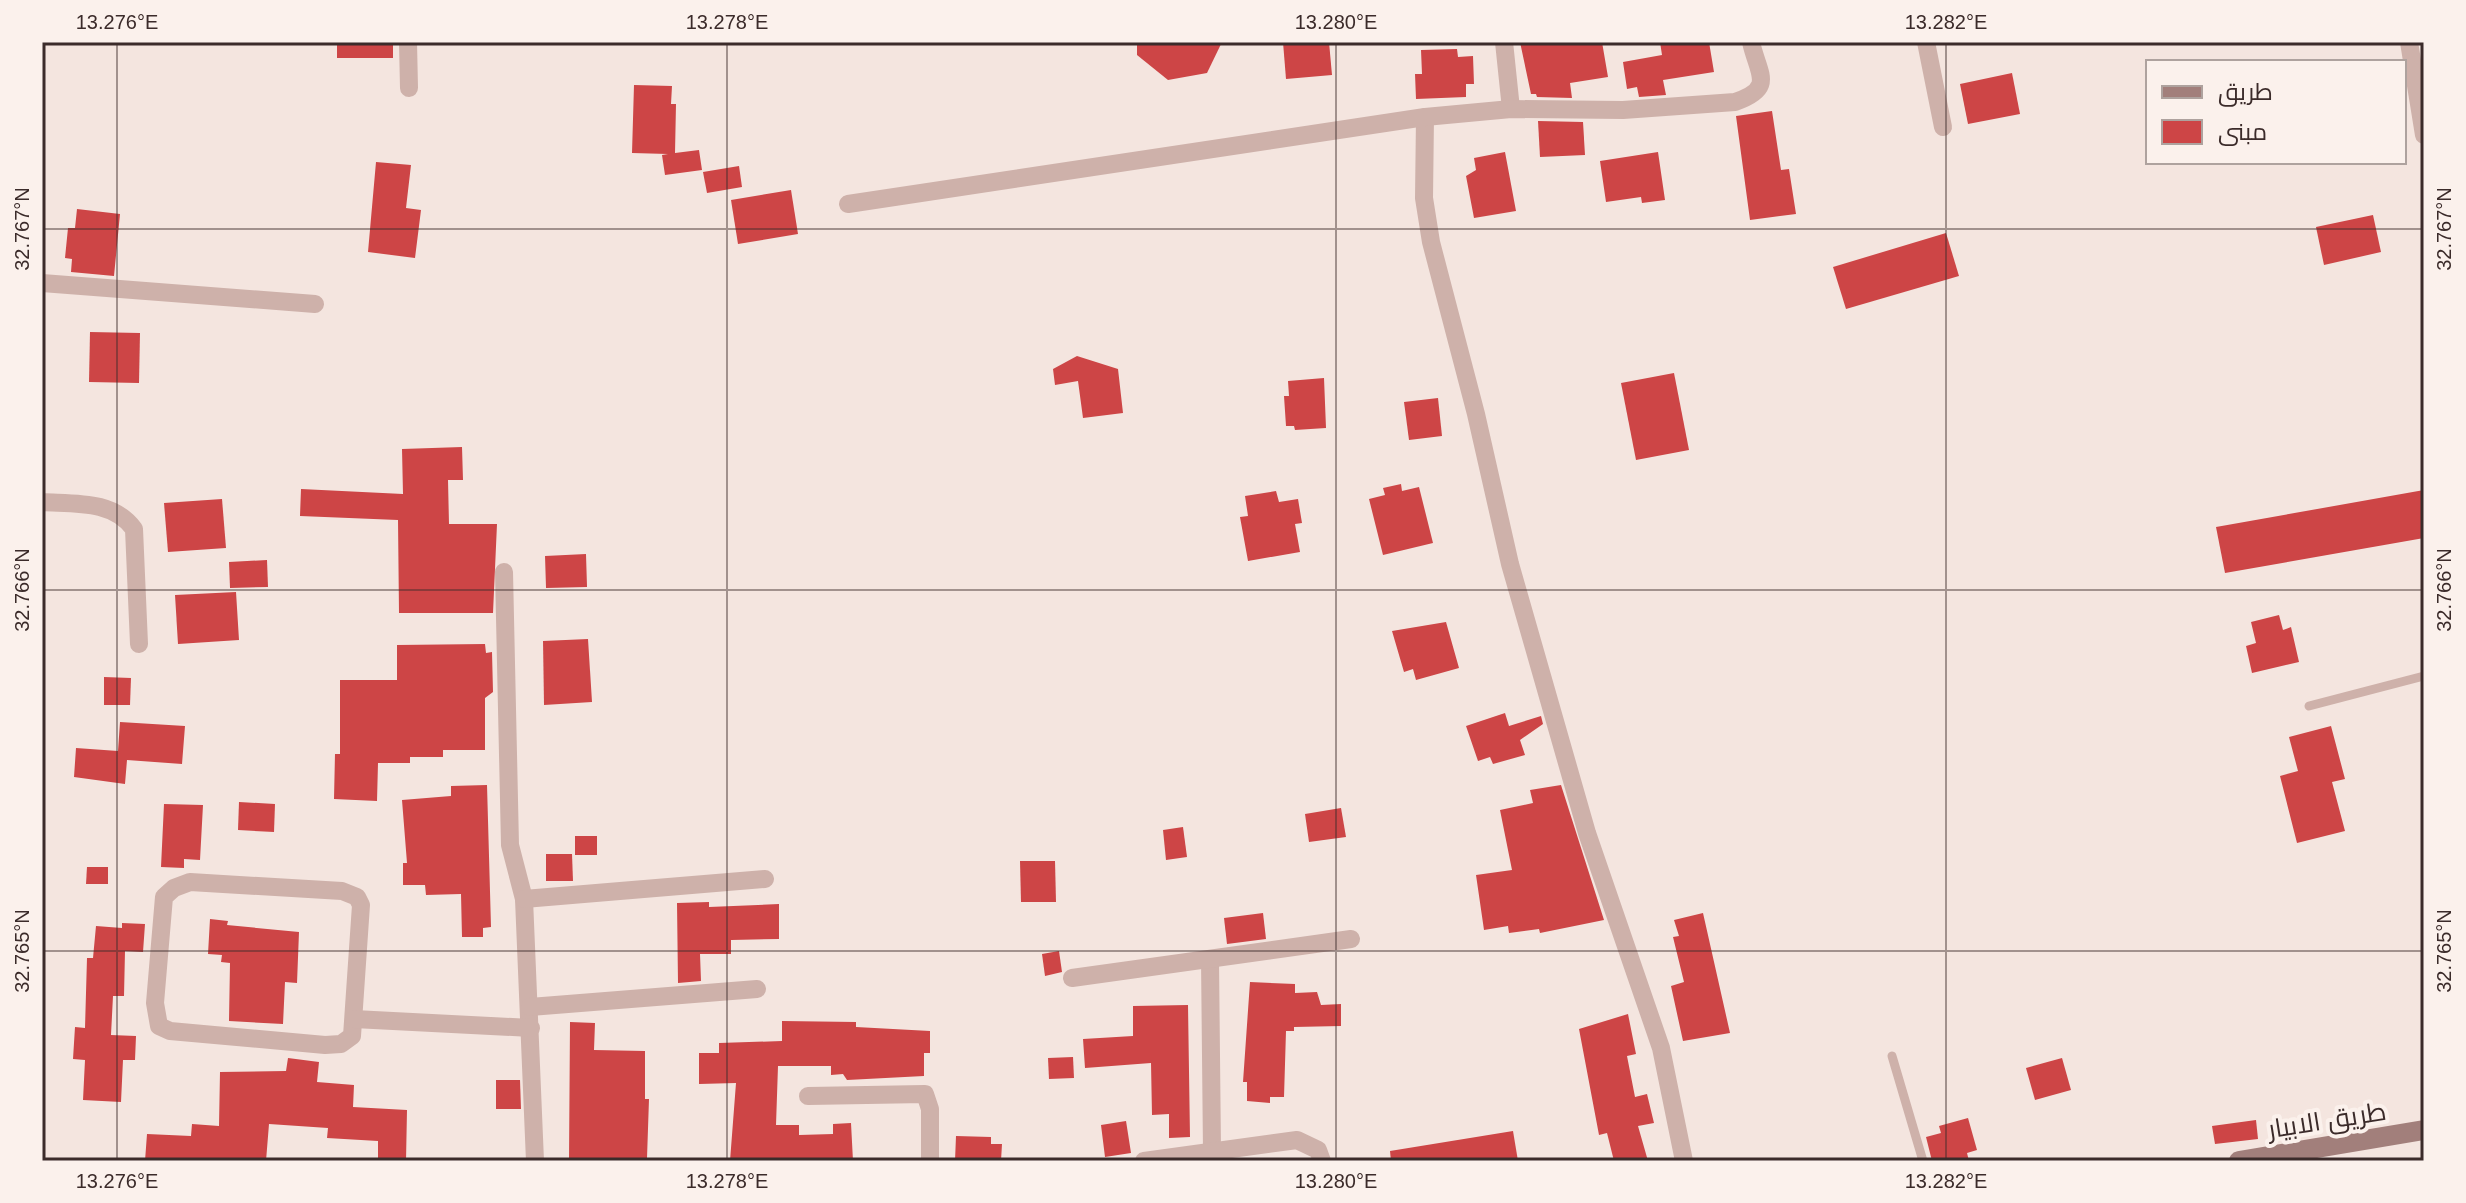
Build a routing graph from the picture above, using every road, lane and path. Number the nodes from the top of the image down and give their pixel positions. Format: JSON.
{"nodes":[{"id":1,"x":408,"y":42,"type":"edge"},
{"id":2,"x":1504,"y":42,"type":"edge"},
{"id":3,"x":1751,"y":42,"type":"edge"},
{"id":4,"x":1926,"y":42,"type":"edge"},
{"id":5,"x":2409,"y":42,"type":"edge"},
{"id":6,"x":409,"y":88,"type":"dead end"},
{"id":7,"x":1511,"y":109,"type":"junction"},
{"id":8,"x":1425,"y":117,"type":"junction"},
{"id":9,"x":1943,"y":127,"type":"dead end"},
{"id":10,"x":2424,"y":135,"type":"edge"},
{"id":11,"x":848,"y":204,"type":"dead end"},
{"id":12,"x":42,"y":283,"type":"edge"},
{"id":13,"x":315,"y":304,"type":"dead end"},
{"id":14,"x":42,"y":502,"type":"edge"},
{"id":15,"x":504,"y":572,"type":"dead end"},
{"id":16,"x":139,"y":644,"type":"dead end"},
{"id":17,"x":2424,"y":676,"type":"edge"},
{"id":18,"x":2309,"y":706,"type":"dead end"},
{"id":19,"x":765,"y":879,"type":"dead end"},
{"id":20,"x":524,"y":899,"type":"junction"},
{"id":21,"x":1351,"y":939,"type":"dead end"},
{"id":22,"x":1210,"y":959,"type":"junction"},
{"id":23,"x":1072,"y":978,"type":"dead end"},
{"id":24,"x":757,"y":989,"type":"dead end"},
{"id":25,"x":530,"y":1007,"type":"junction"},
{"id":26,"x":354,"y":1019,"type":"junction"},
{"id":27,"x":531,"y":1028,"type":"junction"},
{"id":28,"x":1892,"y":1056,"type":"dead end"},
{"id":29,"x":808,"y":1096,"type":"dead end"},
{"id":30,"x":2424,"y":1130,"type":"edge"},
{"id":31,"x":1212,"y":1152,"type":"junction"},
{"id":32,"x":2251,"y":1160,"type":"edge"},
{"id":33,"x":535,"y":1161,"type":"edge"},
{"id":34,"x":930,"y":1161,"type":"edge"},
{"id":35,"x":1144,"y":1161,"type":"edge"},
{"id":36,"x":1322,"y":1161,"type":"edge"},
{"id":37,"x":1684,"y":1161,"type":"edge"},
{"id":38,"x":1923,"y":1161,"type":"edge"}],
"edges":[{"from":1,"to":6,"type":"street"},
{"from":2,"to":7,"type":"street"},
{"from":3,"to":7,"type":"street"},
{"from":4,"to":9,"type":"street"},
{"from":5,"to":10,"type":"street"},
{"from":7,"to":8,"type":"street"},
{"from":8,"to":11,"type":"street"},
{"from":8,"to":37,"type":"street"},
{"from":12,"to":13,"type":"street"},
{"from":14,"to":16,"type":"street"},
{"from":15,"to":20,"type":"street"},
{"from":17,"to":18,"type":"lane"},
{"from":19,"to":20,"type":"street"},
{"from":20,"to":25,"type":"street"},
{"from":21,"to":22,"type":"street"},
{"from":22,"to":23,"type":"street"},
{"from":22,"to":31,"type":"street"},
{"from":24,"to":25,"type":"street"},
{"from":25,"to":27,"type":"street"},
{"from":26,"to":26,"type":"street"},
{"from":26,"to":27,"type":"street"},
{"from":27,"to":33,"type":"street"},
{"from":28,"to":38,"type":"lane"},
{"from":29,"to":34,"type":"street"},
{"from":30,"to":32,"type":"main road","name":"طريق الابيار"},
{"from":31,"to":35,"type":"street"},
{"from":31,"to":36,"type":"street"}]}
